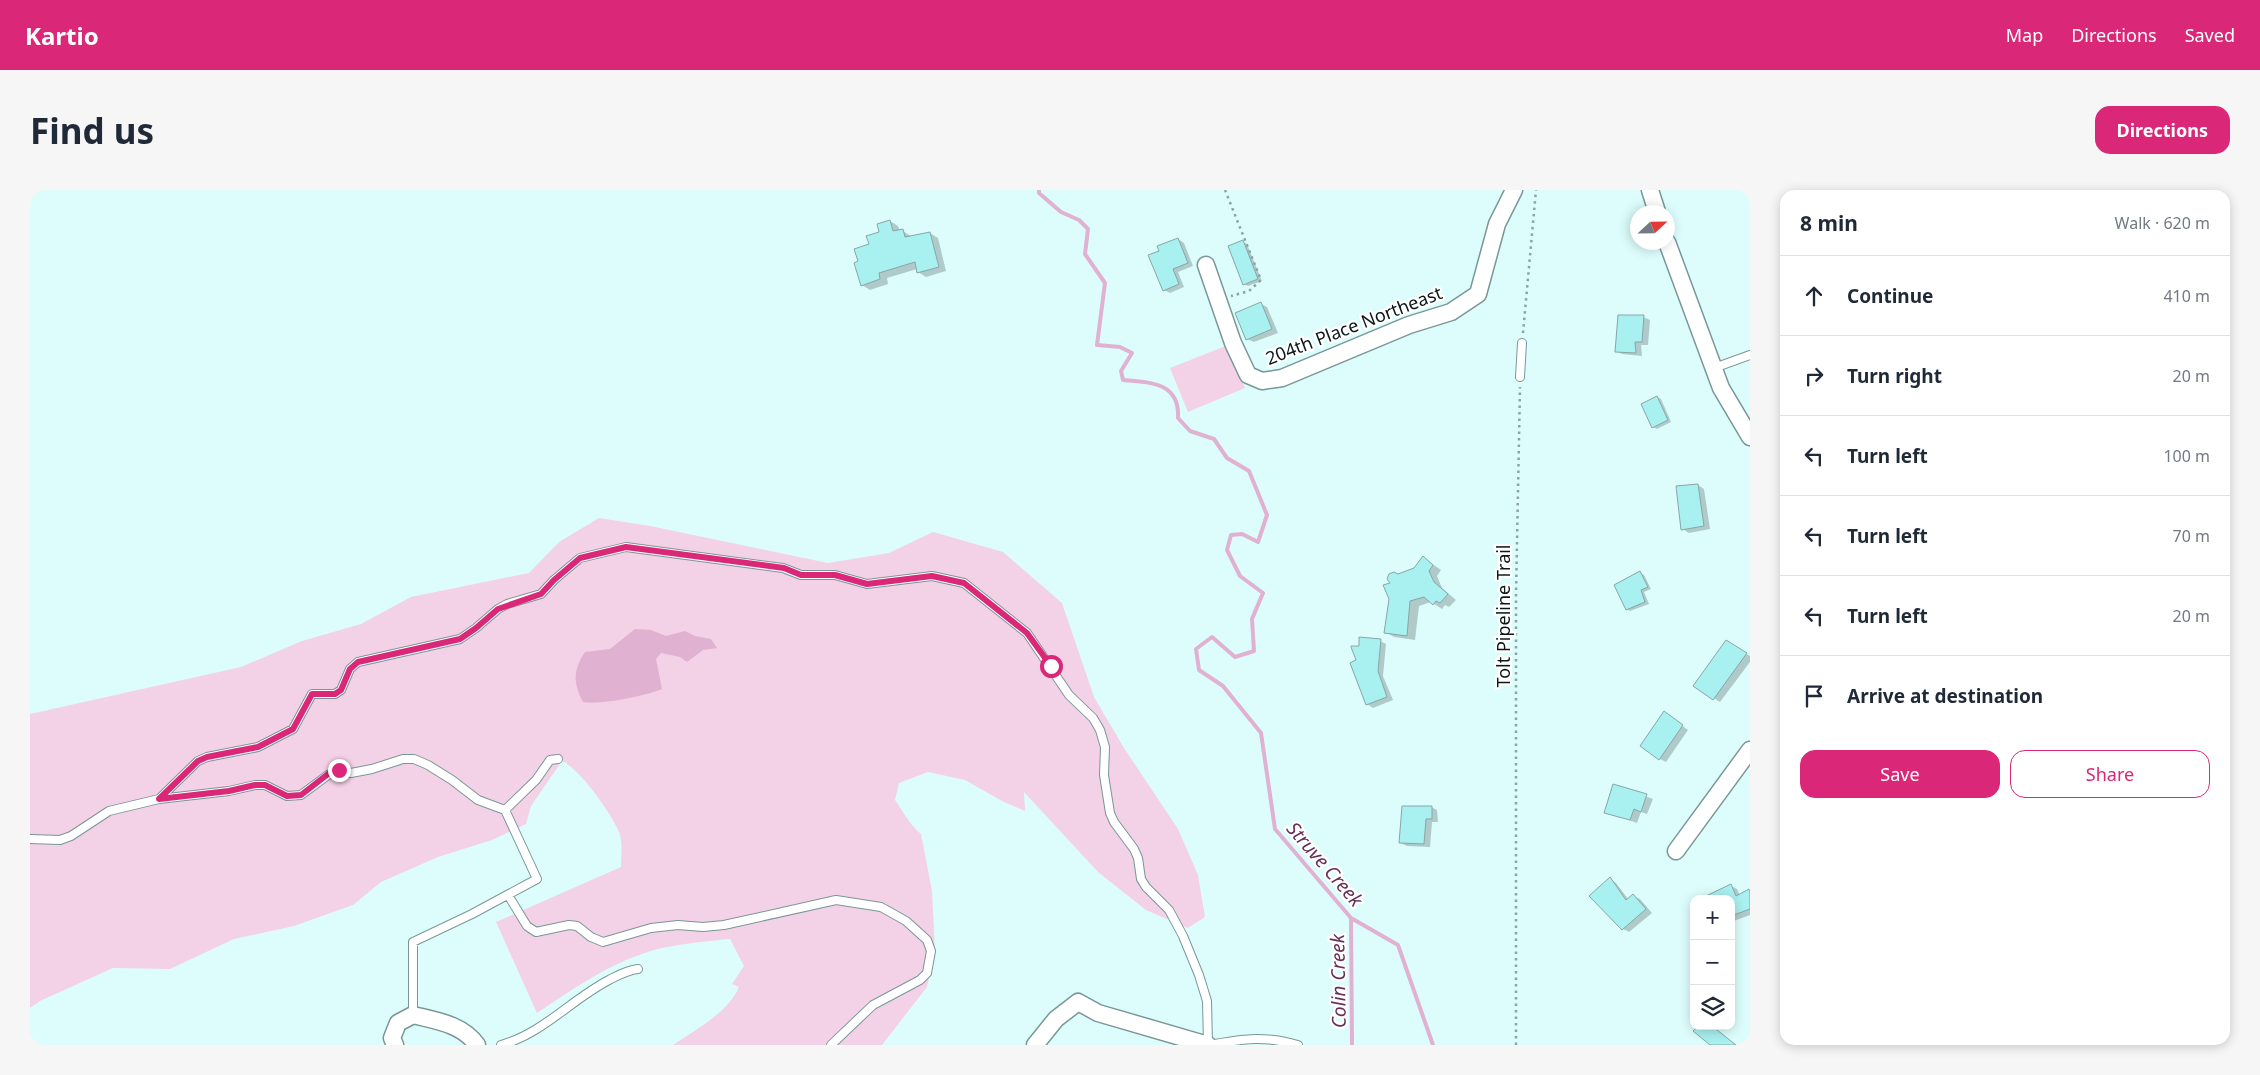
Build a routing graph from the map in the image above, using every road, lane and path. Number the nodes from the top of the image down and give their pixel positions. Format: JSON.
{"nodes":[{"id":1,"x":1225,"y":190,"type":"edge"},
{"id":2,"x":1514,"y":190,"type":"edge"},
{"id":3,"x":1536,"y":190,"type":"edge"},
{"id":4,"x":1650,"y":190,"type":"edge"},
{"id":5,"x":1655,"y":205,"type":"edge"},
{"id":6,"x":1669,"y":250,"type":"edge"},
{"id":7,"x":1206,"y":266,"type":"dead end"},
{"id":8,"x":1218,"y":300,"type":"junction"},
{"id":9,"x":1522,"y":343,"type":"joint"},
{"id":10,"x":1750,"y":355,"type":"edge"},
{"id":11,"x":1714,"y":368,"type":"junction"},
{"id":12,"x":1520,"y":377,"type":"joint"},
{"id":13,"x":1750,"y":437,"type":"edge"},
{"id":14,"x":1750,"y":750,"type":"edge"},
{"id":15,"x":558,"y":759,"type":"dead end"},
{"id":16,"x":159,"y":799,"type":"junction"},
{"id":17,"x":505,"y":810,"type":"junction"},
{"id":18,"x":30,"y":839,"type":"edge"},
{"id":19,"x":1676,"y":850,"type":"dead end"},
{"id":20,"x":508,"y":895,"type":"junction"},
{"id":21,"x":638,"y":969,"type":"dead end"},
{"id":22,"x":413,"y":1015,"type":"junction"},
{"id":23,"x":395,"y":1045,"type":"edge"},
{"id":24,"x":477,"y":1045,"type":"edge"},
{"id":25,"x":501,"y":1045,"type":"edge"},
{"id":26,"x":831,"y":1045,"type":"edge"},
{"id":27,"x":1035,"y":1045,"type":"edge"},
{"id":28,"x":1208,"y":1045,"type":"edge"},
{"id":29,"x":1298,"y":1045,"type":"edge"},
{"id":30,"x":1516,"y":1045,"type":"edge"}],
"edges":[{"from":1,"to":8,"type":"path"},
{"from":2,"to":8,"type":"street","name":"204th Place Northeast"},
{"from":3,"to":9,"type":"path"},
{"from":4,"to":5,"type":"street"},
{"from":6,"to":11,"type":"street"},
{"from":7,"to":8,"type":"street","name":"204th Place Northeast"},
{"from":9,"to":12,"type":"lane"},
{"from":10,"to":11,"type":"lane"},
{"from":11,"to":13,"type":"street"},
{"from":12,"to":30,"type":"path","name":"Tolt Pipeline Trail"},
{"from":14,"to":19,"type":"street"},
{"from":15,"to":17,"type":"lane"},
{"from":16,"to":17,"type":"lane"},
{"from":16,"to":18,"type":"lane"},
{"from":16,"to":28,"type":"lane"},
{"from":17,"to":20,"type":"lane"},
{"from":20,"to":22,"type":"lane"},
{"from":20,"to":26,"type":"lane"},
{"from":21,"to":25,"type":"lane"},
{"from":22,"to":23,"type":"street"},
{"from":22,"to":24,"type":"street"},
{"from":27,"to":28,"type":"street"},
{"from":28,"to":29,"type":"lane"}]}
